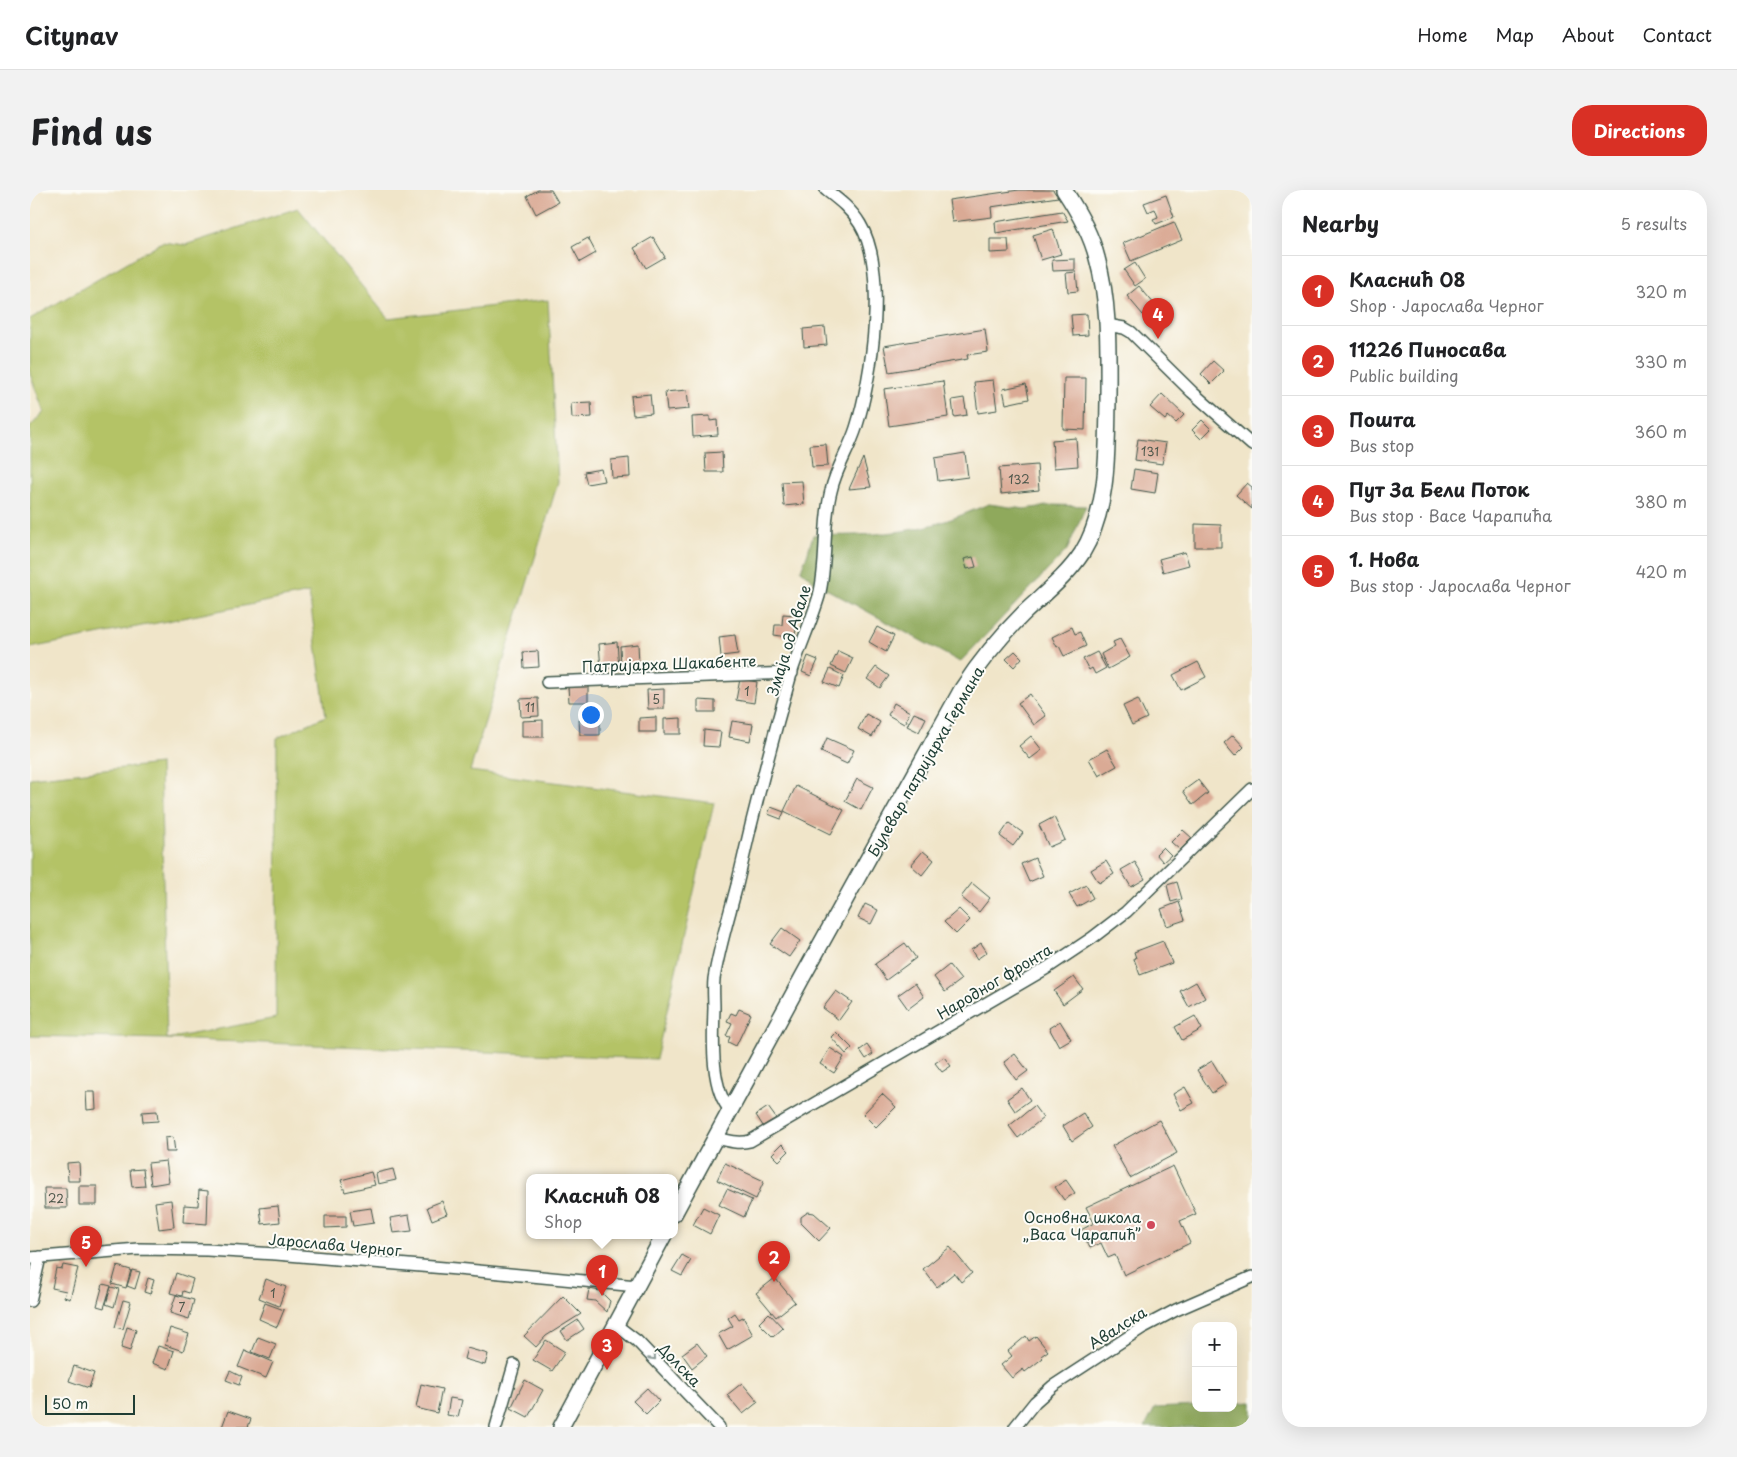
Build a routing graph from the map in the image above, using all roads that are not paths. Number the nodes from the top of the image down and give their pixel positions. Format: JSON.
{"nodes":[{"id":1,"x":826,"y":190,"type":"edge"},
{"id":2,"x":1064,"y":190,"type":"edge"},
{"id":3,"x":1107,"y":325,"type":"junction"},
{"id":4,"x":1252,"y":445,"type":"edge"},
{"id":5,"x":792,"y":673,"type":"junction"},
{"id":6,"x":547,"y":682,"type":"dead end"},
{"id":7,"x":1252,"y":789,"type":"edge"},
{"id":8,"x":731,"y":1111,"type":"junction"},
{"id":9,"x":717,"y":1138,"type":"junction"},
{"id":10,"x":678,"y":1207,"type":"edge"},
{"id":11,"x":662,"y":1239,"type":"edge"},
{"id":12,"x":35,"y":1258,"type":"edge"},
{"id":13,"x":1252,"y":1277,"type":"edge"},
{"id":14,"x":638,"y":1286,"type":"junction"},
{"id":15,"x":30,"y":1301,"type":"edge"},
{"id":16,"x":616,"y":1325,"type":"junction"},
{"id":17,"x":514,"y":1365,"type":"dead end"},
{"id":18,"x":496,"y":1427,"type":"edge"},
{"id":19,"x":561,"y":1427,"type":"edge"},
{"id":20,"x":719,"y":1427,"type":"edge"},
{"id":21,"x":1015,"y":1427,"type":"edge"}],
"edges":[{"from":1,"to":5,"type":"street","name":"Змаја од Авале"},
{"from":2,"to":3,"type":"main road","name":"Булевар патријарха Германа"},
{"from":3,"to":4,"type":"street"},
{"from":3,"to":8,"type":"main road","name":"Булевар патријарха Германа"},
{"from":5,"to":6,"type":"street","name":"Патријарха Шакабенте"},
{"from":5,"to":8,"type":"street","name":"Змаја од Авале"},
{"from":7,"to":9,"type":"street","name":"Народног фронта"},
{"from":8,"to":9,"type":"main road","name":"Булевар патријарха Германа"},
{"from":9,"to":10,"type":"main road","name":"Булевар патријарха Германа"},
{"from":11,"to":14,"type":"main road"},
{"from":12,"to":14,"type":"street","name":"Јарослава Черног"},
{"from":12,"to":15,"type":"street"},
{"from":13,"to":21,"type":"street","name":"Авалска"},
{"from":14,"to":16,"type":"main road"},
{"from":16,"to":19,"type":"main road"},
{"from":16,"to":20,"type":"street","name":"Долска","one_way":true},
{"from":17,"to":18,"type":"street"}]}
